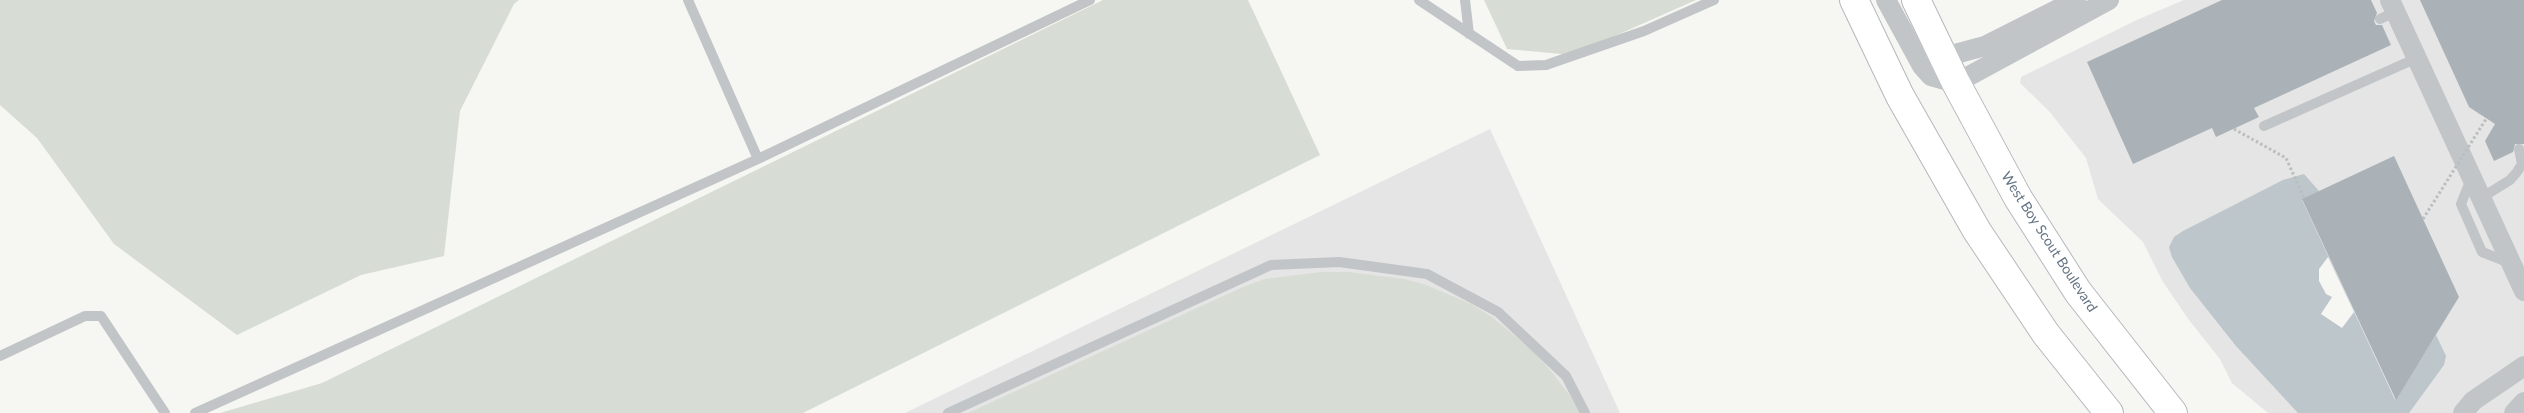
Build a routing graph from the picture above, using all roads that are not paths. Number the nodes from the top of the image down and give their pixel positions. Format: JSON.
{"nodes":[{"id":1,"x":688,"y":0,"type":"edge"},
{"id":2,"x":1090,"y":0,"type":"edge"},
{"id":3,"x":1419,"y":0,"type":"edge"},
{"id":4,"x":1464,"y":0,"type":"edge"},
{"id":5,"x":1714,"y":0,"type":"edge"},
{"id":6,"x":1854,"y":0,"type":"edge"},
{"id":7,"x":1886,"y":0,"type":"edge"},
{"id":8,"x":1916,"y":0,"type":"edge"},
{"id":9,"x":2076,"y":0,"type":"edge"},
{"id":10,"x":2109,"y":0,"type":"edge"},
{"id":11,"x":2388,"y":10,"type":"edge"},
{"id":12,"x":1469,"y":34,"type":"junction"},
{"id":13,"x":1944,"y":57,"type":"junction"},
{"id":14,"x":2417,"y":58,"type":"junction"},
{"id":15,"x":1956,"y":83,"type":"junction"},
{"id":16,"x":2264,"y":126,"type":"dead end"},
{"id":17,"x":2519,"y":149,"type":"dead end"},
{"id":18,"x":758,"y":158,"type":"junction"},
{"id":19,"x":2472,"y":178,"type":"junction"},
{"id":20,"x":2481,"y":198,"type":"junction"},
{"id":21,"x":2511,"y":263,"type":"junction"},
{"id":22,"x":2524,"y":291,"type":"edge"},
{"id":23,"x":0,"y":356,"type":"edge"},
{"id":24,"x":2524,"y":366,"type":"edge"},
{"id":25,"x":2524,"y":402,"type":"edge"},
{"id":26,"x":165,"y":413,"type":"edge"},
{"id":27,"x":195,"y":413,"type":"edge"},
{"id":28,"x":948,"y":413,"type":"edge"},
{"id":29,"x":1586,"y":413,"type":"edge"},
{"id":30,"x":2109,"y":413,"type":"edge"},
{"id":31,"x":2173,"y":413,"type":"edge"},
{"id":32,"x":2463,"y":413,"type":"edge"},
{"id":33,"x":2514,"y":413,"type":"edge"}],
"edges":[{"from":1,"to":18,"type":"lane"},
{"from":2,"to":18,"type":"lane"},
{"from":3,"to":12,"type":"lane"},
{"from":4,"to":12,"type":"lane"},
{"from":5,"to":12,"type":"lane"},
{"from":6,"to":30,"type":"main road"},
{"from":7,"to":15,"type":"street"},
{"from":8,"to":13,"type":"main road","name":"West Boy Scout Boulevard"},
{"from":9,"to":13,"type":"street"},
{"from":10,"to":15,"type":"street"},
{"from":11,"to":14,"type":"street"},
{"from":13,"to":15,"type":"main road","name":"West Boy Scout Boulevard"},
{"from":14,"to":16,"type":"lane"},
{"from":14,"to":19,"type":"street"},
{"from":15,"to":31,"type":"main road","name":"West Boy Scout Boulevard"},
{"from":17,"to":20,"type":"lane"},
{"from":18,"to":27,"type":"lane"},
{"from":19,"to":20,"type":"street"},
{"from":19,"to":21,"type":"lane"},
{"from":20,"to":21,"type":"street"},
{"from":21,"to":22,"type":"street"},
{"from":23,"to":26,"type":"lane"},
{"from":24,"to":32,"type":"street"},
{"from":25,"to":33,"type":"street"},
{"from":28,"to":29,"type":"lane"}]}
